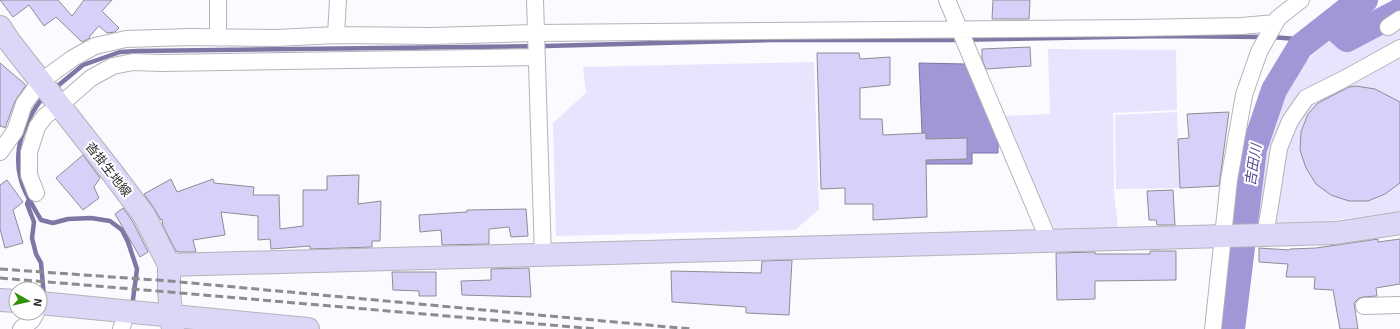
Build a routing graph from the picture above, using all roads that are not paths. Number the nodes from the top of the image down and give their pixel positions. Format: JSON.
{"nodes":[{"id":1,"x":218,"y":0,"type":"edge"},
{"id":2,"x":338,"y":0,"type":"edge"},
{"id":3,"x":535,"y":0,"type":"edge"},
{"id":4,"x":947,"y":0,"type":"edge"},
{"id":5,"x":1301,"y":0,"type":"edge"},
{"id":6,"x":1275,"y":23,"type":"junction"},
{"id":7,"x":0,"y":27,"type":"edge"},
{"id":8,"x":960,"y":29,"type":"junction"},
{"id":9,"x":536,"y":33,"type":"junction"},
{"id":10,"x":336,"y":35,"type":"junction"},
{"id":11,"x":218,"y":38,"type":"junction"},
{"id":12,"x":1400,"y":48,"type":"edge"},
{"id":13,"x":536,"y":57,"type":"junction"},
{"id":14,"x":50,"y":94,"type":"junction"},
{"id":15,"x":0,"y":152,"type":"edge"},
{"id":16,"x":36,"y":193,"type":"dead end"},
{"id":17,"x":1400,"y":223,"type":"edge"},
{"id":18,"x":1265,"y":235,"type":"junction"},
{"id":19,"x":1228,"y":236,"type":"junction"},
{"id":20,"x":1049,"y":241,"type":"junction"},
{"id":21,"x":542,"y":256,"type":"junction"},
{"id":22,"x":168,"y":265,"type":"junction"},
{"id":23,"x":48,"y":305,"type":"edge"},
{"id":24,"x":1400,"y":305,"type":"edge"},
{"id":25,"x":1364,"y":306,"type":"dead end"},
{"id":26,"x":125,"y":320,"type":"edge"},
{"id":27,"x":31,"y":321,"type":"edge"},
{"id":28,"x":172,"y":323,"type":"edge"},
{"id":29,"x":21,"y":329,"type":"edge"},
{"id":30,"x":308,"y":329,"type":"edge"},
{"id":31,"x":1213,"y":329,"type":"edge"}],
"edges":[{"from":1,"to":11,"type":"street"},
{"from":2,"to":10,"type":"street"},
{"from":3,"to":9,"type":"street"},
{"from":4,"to":8,"type":"street"},
{"from":5,"to":6,"type":"street"},
{"from":6,"to":8,"type":"street"},
{"from":6,"to":19,"type":"street"},
{"from":7,"to":14,"type":"street","name":"沓掛生地線"},
{"from":8,"to":9,"type":"street"},
{"from":8,"to":20,"type":"street"},
{"from":9,"to":10,"type":"street"},
{"from":9,"to":13,"type":"street"},
{"from":10,"to":11,"type":"street"},
{"from":11,"to":14,"type":"street"},
{"from":12,"to":18,"type":"street"},
{"from":13,"to":14,"type":"street"},
{"from":13,"to":21,"type":"street"},
{"from":14,"to":15,"type":"street"},
{"from":14,"to":16,"type":"street"},
{"from":14,"to":22,"type":"street","name":"沓掛生地線"},
{"from":17,"to":18,"type":"street"},
{"from":18,"to":19,"type":"street"},
{"from":19,"to":20,"type":"street"},
{"from":19,"to":31,"type":"street"},
{"from":20,"to":21,"type":"street"},
{"from":21,"to":22,"type":"street"},
{"from":22,"to":28,"type":"street","name":"沓掛生地線"},
{"from":23,"to":26,"type":"street"},
{"from":24,"to":25,"type":"street"},
{"from":26,"to":28,"type":"street"},
{"from":27,"to":29,"type":"street"},
{"from":28,"to":30,"type":"street"}]}
